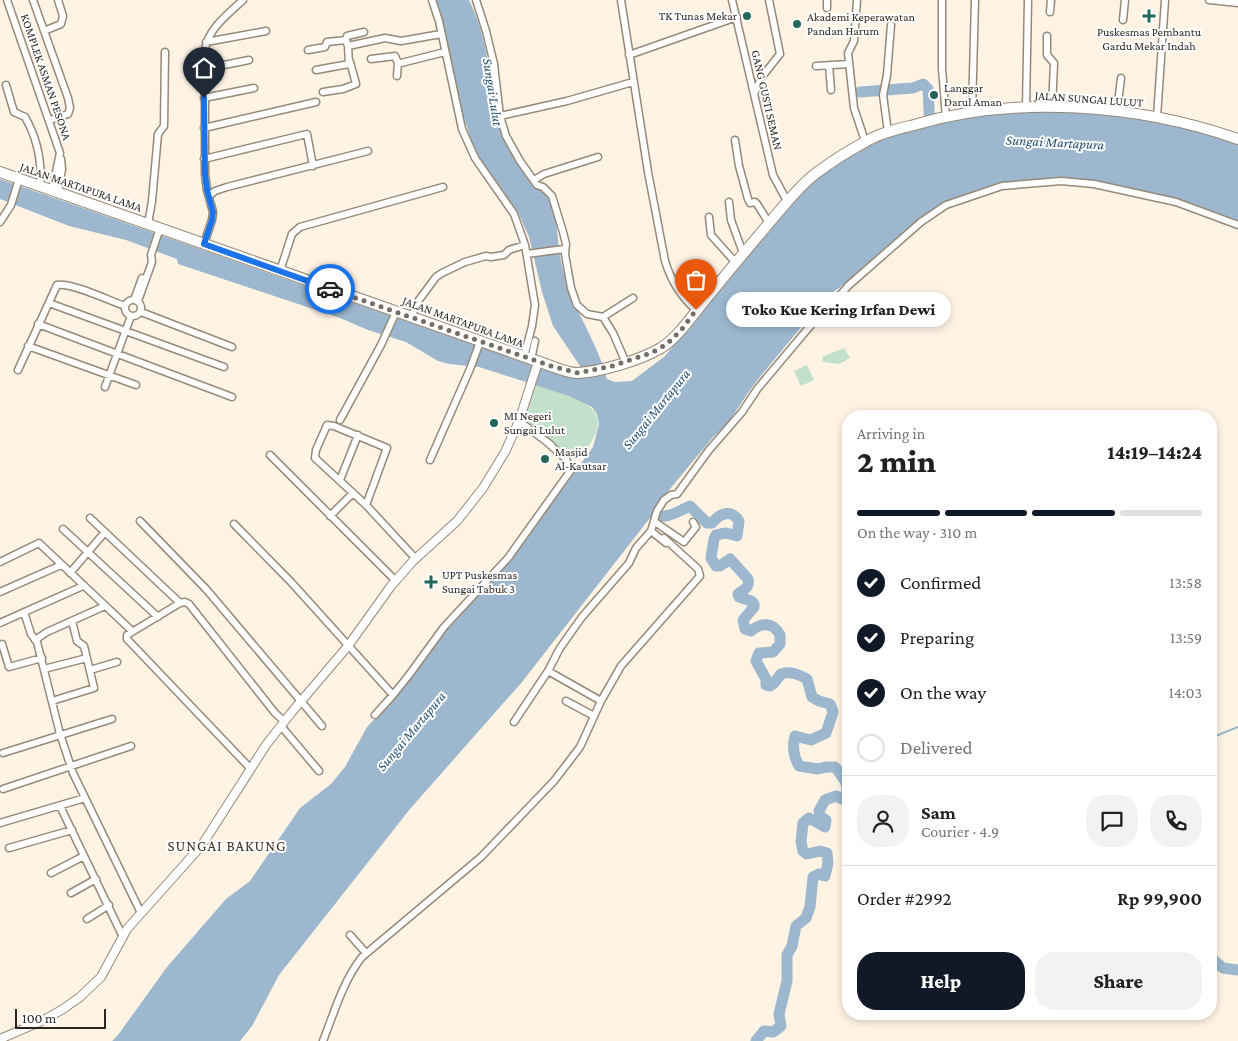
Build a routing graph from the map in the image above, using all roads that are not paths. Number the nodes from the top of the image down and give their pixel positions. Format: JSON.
{"nodes":[{"id":1,"x":7,"y":0,"type":"edge"},
{"id":2,"x":33,"y":0,"type":"edge"},
{"id":3,"x":58,"y":0,"type":"edge"},
{"id":4,"x":243,"y":0,"type":"edge"},
{"id":5,"x":432,"y":0,"type":"edge"},
{"id":6,"x":476,"y":0,"type":"edge"},
{"id":7,"x":621,"y":0,"type":"edge"},
{"id":8,"x":732,"y":0,"type":"edge"},
{"id":9,"x":769,"y":0,"type":"edge"},
{"id":10,"x":827,"y":0,"type":"edge"},
{"id":11,"x":857,"y":0,"type":"edge"},
{"id":12,"x":942,"y":0,"type":"edge"},
{"id":13,"x":975,"y":0,"type":"edge"},
{"id":14,"x":1028,"y":0,"type":"edge"},
{"id":15,"x":1051,"y":0,"type":"edge"},
{"id":16,"x":1125,"y":0,"type":"edge"},
{"id":17,"x":1165,"y":0,"type":"edge"},
{"id":18,"x":1209,"y":0,"type":"edge"},
{"id":19,"x":1238,"y":3,"type":"edge"},
{"id":20,"x":827,"y":8,"type":"dead end"},
{"id":21,"x":1050,"y":12,"type":"dead end"},
{"id":22,"x":736,"y":17,"type":"junction"},
{"id":23,"x":1123,"y":20,"type":"dead end"},
{"id":24,"x":891,"y":25,"type":"dead end"},
{"id":25,"x":44,"y":31,"type":"junction"},
{"id":26,"x":266,"y":31,"type":"dead end"},
{"id":27,"x":364,"y":32,"type":"dead end"},
{"id":28,"x":440,"y":34,"type":"junction"},
{"id":29,"x":1047,"y":36,"type":"dead end"},
{"id":30,"x":206,"y":42,"type":"junction"},
{"id":31,"x":347,"y":43,"type":"junction"},
{"id":32,"x":308,"y":50,"type":"dead end"},
{"id":33,"x":165,"y":52,"type":"dead end"},
{"id":34,"x":445,"y":52,"type":"junction"},
{"id":35,"x":629,"y":55,"type":"junction"},
{"id":36,"x":249,"y":60,"type":"dead end"},
{"id":37,"x":371,"y":60,"type":"dead end"},
{"id":38,"x":350,"y":62,"type":"junction"},
{"id":39,"x":398,"y":64,"type":"junction"},
{"id":40,"x":849,"y":64,"type":"junction"},
{"id":41,"x":828,"y":65,"type":"junction"},
{"id":42,"x":816,"y":66,"type":"dead end"},
{"id":43,"x":204,"y":69,"type":"junction"},
{"id":44,"x":316,"y":70,"type":"dead end"},
{"id":45,"x":394,"y":76,"type":"dead end"},
{"id":46,"x":1121,"y":78,"type":"dead end"},
{"id":47,"x":632,"y":82,"type":"junction"},
{"id":48,"x":6,"y":85,"type":"dead end"},
{"id":49,"x":254,"y":88,"type":"dead end"},
{"id":50,"x":831,"y":90,"type":"dead end"},
{"id":51,"x":324,"y":92,"type":"dead end"},
{"id":52,"x":755,"y":92,"type":"junction"},
{"id":53,"x":204,"y":98,"type":"junction"},
{"id":54,"x":316,"y":102,"type":"dead end"},
{"id":55,"x":1026,"y":108,"type":"junction"},
{"id":56,"x":1052,"y":108,"type":"junction"},
{"id":57,"x":972,"y":112,"type":"junction"},
{"id":58,"x":1117,"y":112,"type":"junction"},
{"id":59,"x":500,"y":116,"type":"junction"},
{"id":60,"x":946,"y":117,"type":"junction"},
{"id":61,"x":1157,"y":117,"type":"junction"},
{"id":62,"x":50,"y":120,"type":"junction"},
{"id":63,"x":204,"y":128,"type":"junction"},
{"id":64,"x":888,"y":132,"type":"junction"},
{"id":65,"x":1238,"y":139,"type":"edge"},
{"id":66,"x":735,"y":140,"type":"dead end"},
{"id":67,"x":866,"y":142,"type":"junction"},
{"id":68,"x":368,"y":151,"type":"dead end"},
{"id":69,"x":598,"y":157,"type":"dead end"},
{"id":70,"x":204,"y":159,"type":"junction"},
{"id":71,"x":313,"y":166,"type":"junction"},
{"id":72,"x":0,"y":172,"type":"edge"},
{"id":73,"x":18,"y":180,"type":"junction"},
{"id":74,"x":534,"y":180,"type":"junction"},
{"id":75,"x":40,"y":186,"type":"junction"},
{"id":76,"x":443,"y":187,"type":"dead end"},
{"id":77,"x":55,"y":191,"type":"junction"},
{"id":78,"x":209,"y":196,"type":"junction"},
{"id":79,"x":787,"y":201,"type":"junction"},
{"id":80,"x":728,"y":202,"type":"dead end"},
{"id":81,"x":708,"y":217,"type":"dead end"},
{"id":82,"x":0,"y":222,"type":"edge"},
{"id":83,"x":769,"y":223,"type":"junction"},
{"id":84,"x":148,"y":224,"type":"junction"},
{"id":85,"x":1238,"y":226,"type":"edge"},
{"id":86,"x":159,"y":231,"type":"junction"},
{"id":87,"x":204,"y":244,"type":"junction"},
{"id":88,"x":525,"y":245,"type":"junction"},
{"id":89,"x":563,"y":249,"type":"junction"},
{"id":90,"x":743,"y":253,"type":"junction"},
{"id":91,"x":528,"y":254,"type":"junction"},
{"id":92,"x":736,"y":263,"type":"junction"},
{"id":93,"x":280,"y":271,"type":"junction"},
{"id":94,"x":633,"y":298,"type":"dead end"},
{"id":95,"x":136,"y":301,"type":"junction"},
{"id":96,"x":48,"y":303,"type":"junction"},
{"id":97,"x":125,"y":306,"type":"junction"},
{"id":98,"x":696,"y":310,"type":"junction"},
{"id":99,"x":141,"y":312,"type":"junction"},
{"id":100,"x":395,"y":313,"type":"junction"},
{"id":101,"x":131,"y":316,"type":"junction"},
{"id":102,"x":411,"y":317,"type":"junction"},
{"id":103,"x":603,"y":317,"type":"junction"},
{"id":104,"x":38,"y":324,"type":"junction"},
{"id":105,"x":125,"y":331,"type":"junction"},
{"id":106,"x":535,"y":341,"type":"dead end"},
{"id":107,"x":480,"y":343,"type":"junction"},
{"id":108,"x":28,"y":346,"type":"junction"},
{"id":109,"x":232,"y":347,"type":"dead end"},
{"id":110,"x":117,"y":354,"type":"junction"},
{"id":111,"x":533,"y":361,"type":"junction"},
{"id":112,"x":626,"y":363,"type":"junction"},
{"id":113,"x":224,"y":368,"type":"dead end"},
{"id":114,"x":18,"y":370,"type":"dead end"},
{"id":115,"x":578,"y":373,"type":"joint"},
{"id":116,"x":109,"y":376,"type":"junction"},
{"id":117,"x":136,"y":386,"type":"dead end"},
{"id":118,"x":105,"y":387,"type":"dead end"},
{"id":119,"x":232,"y":397,"type":"dead end"},
{"id":120,"x":340,"y":420,"type":"dead end"},
{"id":121,"x":519,"y":421,"type":"junction"},
{"id":122,"x":358,"y":436,"type":"junction"},
{"id":123,"x":550,"y":444,"type":"junction"},
{"id":124,"x":270,"y":455,"type":"dead end"},
{"id":125,"x":568,"y":459,"type":"dead end"},
{"id":126,"x":430,"y":460,"type":"dead end"},
{"id":127,"x":340,"y":480,"type":"junction"},
{"id":128,"x":353,"y":493,"type":"junction"},
{"id":129,"x":366,"y":505,"type":"junction"},
{"id":130,"x":330,"y":516,"type":"junction"},
{"id":131,"x":90,"y":518,"type":"dead end"},
{"id":132,"x":655,"y":520,"type":"junction"},
{"id":133,"x":140,"y":521,"type":"dead end"},
{"id":134,"x":693,"y":522,"type":"dead end"},
{"id":135,"x":234,"y":524,"type":"dead end"},
{"id":136,"x":63,"y":529,"type":"dead end"},
{"id":137,"x":651,"y":531,"type":"junction"},
{"id":138,"x":105,"y":532,"type":"junction"},
{"id":139,"x":88,"y":553,"type":"junction"},
{"id":140,"x":416,"y":559,"type":"junction"},
{"id":141,"x":0,"y":562,"type":"edge"},
{"id":142,"x":61,"y":565,"type":"junction"},
{"id":143,"x":70,"y":573,"type":"junction"},
{"id":144,"x":396,"y":581,"type":"junction"},
{"id":145,"x":84,"y":586,"type":"junction"},
{"id":146,"x":0,"y":592,"type":"edge"},
{"id":147,"x":180,"y":603,"type":"junction"},
{"id":148,"x":105,"y":606,"type":"junction"},
{"id":149,"x":24,"y":612,"type":"junction"},
{"id":150,"x":158,"y":617,"type":"junction"},
{"id":151,"x":72,"y":621,"type":"junction"},
{"id":152,"x":0,"y":623,"type":"edge"},
{"id":153,"x":132,"y":631,"type":"junction"},
{"id":154,"x":35,"y":640,"type":"junction"},
{"id":155,"x":2,"y":644,"type":"dead end"},
{"id":156,"x":348,"y":646,"type":"junction"},
{"id":157,"x":42,"y":658,"type":"junction"},
{"id":158,"x":87,"y":658,"type":"junction"},
{"id":159,"x":117,"y":662,"type":"dead end"},
{"id":160,"x":44,"y":670,"type":"junction"},
{"id":161,"x":90,"y":670,"type":"junction"},
{"id":162,"x":548,"y":671,"type":"junction"},
{"id":163,"x":393,"y":695,"type":"junction"},
{"id":164,"x":302,"y":700,"type":"junction"},
{"id":165,"x":52,"y":701,"type":"junction"},
{"id":166,"x":601,"y":701,"type":"junction"},
{"id":167,"x":566,"y":702,"type":"dead end"},
{"id":168,"x":375,"y":715,"type":"dead end"},
{"id":169,"x":594,"y":716,"type":"junction"},
{"id":170,"x":112,"y":719,"type":"dead end"},
{"id":171,"x":514,"y":722,"type":"dead end"},
{"id":172,"x":283,"y":724,"type":"junction"},
{"id":173,"x":322,"y":726,"type":"dead end"},
{"id":174,"x":60,"y":734,"type":"junction"},
{"id":175,"x":131,"y":746,"type":"dead end"},
{"id":176,"x":3,"y":753,"type":"dead end"},
{"id":177,"x":70,"y":766,"type":"junction"},
{"id":178,"x":250,"y":768,"type":"junction"},
{"id":179,"x":319,"y":771,"type":"dead end"},
{"id":180,"x":3,"y":789,"type":"dead end"},
{"id":181,"x":85,"y":798,"type":"junction"},
{"id":182,"x":60,"y":806,"type":"junction"},
{"id":183,"x":0,"y":823,"type":"edge"},
{"id":184,"x":72,"y":830,"type":"junction"},
{"id":185,"x":9,"y":848,"type":"dead end"},
{"id":186,"x":84,"y":856,"type":"junction"},
{"id":187,"x":51,"y":873,"type":"dead end"},
{"id":188,"x":96,"y":879,"type":"junction"},
{"id":189,"x":71,"y":893,"type":"dead end"},
{"id":190,"x":109,"y":906,"type":"junction"},
{"id":191,"x":141,"y":913,"type":"junction"},
{"id":192,"x":86,"y":919,"type":"dead end"},
{"id":193,"x":350,"y":935,"type":"dead end"},
{"id":194,"x":123,"y":937,"type":"junction"},
{"id":195,"x":366,"y":953,"type":"junction"},
{"id":196,"x":0,"y":1039,"type":"edge"},
{"id":197,"x":323,"y":1041,"type":"edge"}],
"edges":[{"from":1,"to":62,"type":"street","name":"KOMPLEK ASMAN PESONA"},
{"from":2,"to":25,"type":"street"},
{"from":3,"to":25,"type":"street"},
{"from":4,"to":30,"type":"street"},
{"from":5,"to":28,"type":"street"},
{"from":6,"to":59,"type":"street"},
{"from":7,"to":35,"type":"street"},
{"from":8,"to":22,"type":"street","name":"GANG GUSTI SEMAN"},
{"from":9,"to":52,"type":"street"},
{"from":10,"to":20,"type":"street"},
{"from":11,"to":40,"type":"street"},
{"from":12,"to":60,"type":"street"},
{"from":13,"to":57,"type":"street"},
{"from":14,"to":55,"type":"street"},
{"from":15,"to":21,"type":"street"},
{"from":16,"to":23,"type":"street"},
{"from":17,"to":61,"type":"street"},
{"from":18,"to":19,"type":"street"},
{"from":22,"to":35,"type":"street"},
{"from":22,"to":52,"type":"street","name":"GANG GUSTI SEMAN"},
{"from":24,"to":64,"type":"street"},
{"from":25,"to":62,"type":"street"},
{"from":26,"to":30,"type":"street"},
{"from":27,"to":31,"type":"street"},
{"from":28,"to":31,"type":"street"},
{"from":28,"to":34,"type":"street"},
{"from":29,"to":56,"type":"street"},
{"from":30,"to":43,"type":"street"},
{"from":31,"to":32,"type":"street"},
{"from":31,"to":38,"type":"street"},
{"from":33,"to":84,"type":"street"},
{"from":34,"to":39,"type":"street"},
{"from":34,"to":88,"type":"street"},
{"from":35,"to":47,"type":"street"},
{"from":36,"to":43,"type":"street"},
{"from":37,"to":39,"type":"street"},
{"from":38,"to":44,"type":"street"},
{"from":38,"to":51,"type":"street"},
{"from":39,"to":45,"type":"street"},
{"from":40,"to":41,"type":"street"},
{"from":40,"to":67,"type":"street"},
{"from":41,"to":42,"type":"street"},
{"from":41,"to":50,"type":"street"},
{"from":43,"to":53,"type":"street"},
{"from":46,"to":58,"type":"street"},
{"from":47,"to":59,"type":"street"},
{"from":47,"to":98,"type":"street"},
{"from":48,"to":75,"type":"street"},
{"from":49,"to":53,"type":"street"},
{"from":52,"to":79,"type":"street","name":"GANG GUSTI SEMAN"},
{"from":53,"to":63,"type":"street"},
{"from":54,"to":63,"type":"street"},
{"from":55,"to":56,"type":"main road","name":"JALAN SUNGAI LULUT"},
{"from":55,"to":57,"type":"main road","name":"JALAN SUNGAI LULUT"},
{"from":56,"to":58,"type":"main road","name":"JALAN SUNGAI LULUT"},
{"from":57,"to":60,"type":"main road","name":"JALAN SUNGAI LULUT"},
{"from":58,"to":61,"type":"main road","name":"JALAN SUNGAI LULUT"},
{"from":59,"to":74,"type":"street"},
{"from":60,"to":64,"type":"main road","name":"JALAN SUNGAI LULUT"},
{"from":61,"to":65,"type":"main road","name":"JALAN SUNGAI LULUT"},
{"from":62,"to":77,"type":"street","name":"KOMPLEK ASMAN PESONA"},
{"from":63,"to":70,"type":"street"},
{"from":64,"to":67,"type":"main road","name":"JALAN SUNGAI LULUT"},
{"from":66,"to":83,"type":"street"},
{"from":67,"to":79,"type":"main road","name":"JALAN SUNGAI LULUT"},
{"from":68,"to":71,"type":"street"},
{"from":69,"to":74,"type":"street"},
{"from":70,"to":71,"type":"street"},
{"from":70,"to":78,"type":"street"},
{"from":71,"to":78,"type":"street"},
{"from":72,"to":73,"type":"main road","name":"JALAN MARTAPURA LAMA"},
{"from":73,"to":75,"type":"main road","name":"JALAN MARTAPURA LAMA"},
{"from":73,"to":82,"type":"street"},
{"from":74,"to":89,"type":"street"},
{"from":75,"to":77,"type":"main road","name":"JALAN MARTAPURA LAMA"},
{"from":76,"to":93,"type":"street"},
{"from":77,"to":84,"type":"main road","name":"JALAN MARTAPURA LAMA"},
{"from":78,"to":87,"type":"street"},
{"from":79,"to":83,"type":"main road","name":"JALAN SUNGAI LULUT"},
{"from":80,"to":90,"type":"street"},
{"from":81,"to":92,"type":"street"},
{"from":83,"to":90,"type":"main road","name":"JALAN SUNGAI LULUT"},
{"from":84,"to":86,"type":"main road","name":"JALAN MARTAPURA LAMA"},
{"from":85,"to":132,"type":"street"},
{"from":86,"to":87,"type":"main road","name":"JALAN MARTAPURA LAMA"},
{"from":86,"to":95,"type":"street"},
{"from":87,"to":93,"type":"main road","name":"JALAN MARTAPURA LAMA"},
{"from":88,"to":91,"type":"street"},
{"from":88,"to":102,"type":"street"},
{"from":89,"to":91,"type":"street"},
{"from":89,"to":103,"type":"street"},
{"from":90,"to":92,"type":"main road","name":"JALAN SUNGAI LULUT"},
{"from":91,"to":111,"type":"street"},
{"from":92,"to":98,"type":"main road","name":"JALAN SUNGAI LULUT"},
{"from":93,"to":100,"type":"main road","name":"JALAN MARTAPURA LAMA"},
{"from":94,"to":103,"type":"street"},
{"from":95,"to":97,"type":"street"},
{"from":95,"to":99,"type":"street"},
{"from":96,"to":97,"type":"street"},
{"from":96,"to":104,"type":"street"},
{"from":96,"to":105,"type":"street"},
{"from":97,"to":101,"type":"street"},
{"from":98,"to":112,"type":"main road","name":"JALAN SUNGAI LULUT"},
{"from":99,"to":101,"type":"street"},
{"from":99,"to":109,"type":"street"},
{"from":100,"to":102,"type":"main road","name":"JALAN MARTAPURA LAMA"},
{"from":100,"to":120,"type":"street"},
{"from":101,"to":105,"type":"street"},
{"from":102,"to":107,"type":"main road","name":"JALAN MARTAPURA LAMA"},
{"from":103,"to":112,"type":"street"},
{"from":104,"to":108,"type":"street"},
{"from":104,"to":110,"type":"street"},
{"from":105,"to":110,"type":"street"},
{"from":105,"to":113,"type":"street"},
{"from":106,"to":111,"type":"street"},
{"from":107,"to":111,"type":"main road","name":"JALAN MARTAPURA LAMA"},
{"from":107,"to":126,"type":"street"},
{"from":108,"to":114,"type":"street"},
{"from":108,"to":116,"type":"street"},
{"from":110,"to":116,"type":"street"},
{"from":110,"to":119,"type":"street"},
{"from":111,"to":115,"type":"main road","name":"JALAN MARTAPURA LAMA"},
{"from":111,"to":121,"type":"street"},
{"from":112,"to":115,"type":"main road","name":"JALAN SUNGAI LULUT"},
{"from":116,"to":117,"type":"street"},
{"from":116,"to":118,"type":"street"},
{"from":121,"to":123,"type":"street"},
{"from":121,"to":140,"type":"street"},
{"from":122,"to":127,"type":"street"},
{"from":122,"to":127,"type":"street"},
{"from":122,"to":129,"type":"street"},
{"from":123,"to":125,"type":"street"},
{"from":123,"to":163,"type":"street"},
{"from":124,"to":130,"type":"street"},
{"from":127,"to":128,"type":"street"},
{"from":128,"to":129,"type":"street"},
{"from":128,"to":130,"type":"street"},
{"from":129,"to":140,"type":"street"},
{"from":130,"to":144,"type":"street"},
{"from":131,"to":138,"type":"street"},
{"from":132,"to":134,"type":"street"},
{"from":132,"to":137,"type":"street"},
{"from":133,"to":164,"type":"street"},
{"from":135,"to":156,"type":"street"},
{"from":136,"to":139,"type":"street"},
{"from":137,"to":162,"type":"street"},
{"from":137,"to":166,"type":"street"},
{"from":138,"to":139,"type":"street"},
{"from":138,"to":147,"type":"street"},
{"from":139,"to":143,"type":"street"},
{"from":139,"to":150,"type":"street"},
{"from":140,"to":144,"type":"street"},
{"from":141,"to":142,"type":"street"},
{"from":142,"to":143,"type":"street"},
{"from":142,"to":146,"type":"street"},
{"from":143,"to":145,"type":"street"},
{"from":144,"to":156,"type":"street"},
{"from":145,"to":148,"type":"street"},
{"from":145,"to":149,"type":"street"},
{"from":147,"to":150,"type":"street"},
{"from":147,"to":172,"type":"street"},
{"from":148,"to":151,"type":"street"},
{"from":148,"to":153,"type":"street"},
{"from":149,"to":152,"type":"street"},
{"from":149,"to":154,"type":"street"},
{"from":150,"to":153,"type":"street"},
{"from":151,"to":154,"type":"street"},
{"from":151,"to":158,"type":"street"},
{"from":153,"to":178,"type":"street"},
{"from":154,"to":157,"type":"street"},
{"from":155,"to":157,"type":"street"},
{"from":156,"to":163,"type":"street"},
{"from":156,"to":164,"type":"street"},
{"from":157,"to":160,"type":"street"},
{"from":158,"to":160,"type":"street"},
{"from":158,"to":161,"type":"street"},
{"from":159,"to":161,"type":"street"},
{"from":160,"to":165,"type":"street"},
{"from":161,"to":165,"type":"street"},
{"from":162,"to":166,"type":"street"},
{"from":162,"to":171,"type":"street"},
{"from":163,"to":168,"type":"street"},
{"from":164,"to":172,"type":"street"},
{"from":164,"to":173,"type":"street"},
{"from":165,"to":174,"type":"street"},
{"from":166,"to":169,"type":"street"},
{"from":167,"to":169,"type":"street"},
{"from":169,"to":195,"type":"street"},
{"from":170,"to":174,"type":"street"},
{"from":172,"to":178,"type":"street"},
{"from":172,"to":179,"type":"street"},
{"from":174,"to":176,"type":"street"},
{"from":174,"to":177,"type":"street"},
{"from":175,"to":177,"type":"street"},
{"from":177,"to":180,"type":"street"},
{"from":177,"to":181,"type":"street"},
{"from":178,"to":191,"type":"street"},
{"from":181,"to":182,"type":"street"},
{"from":181,"to":191,"type":"street"},
{"from":182,"to":183,"type":"street"},
{"from":182,"to":184,"type":"street"},
{"from":184,"to":185,"type":"street"},
{"from":184,"to":186,"type":"street"},
{"from":186,"to":187,"type":"street"},
{"from":186,"to":188,"type":"street"},
{"from":188,"to":189,"type":"street"},
{"from":188,"to":190,"type":"street"},
{"from":190,"to":192,"type":"street"},
{"from":190,"to":194,"type":"street"},
{"from":191,"to":194,"type":"street"},
{"from":193,"to":195,"type":"street"},
{"from":194,"to":196,"type":"street"},
{"from":195,"to":197,"type":"street"}]}
